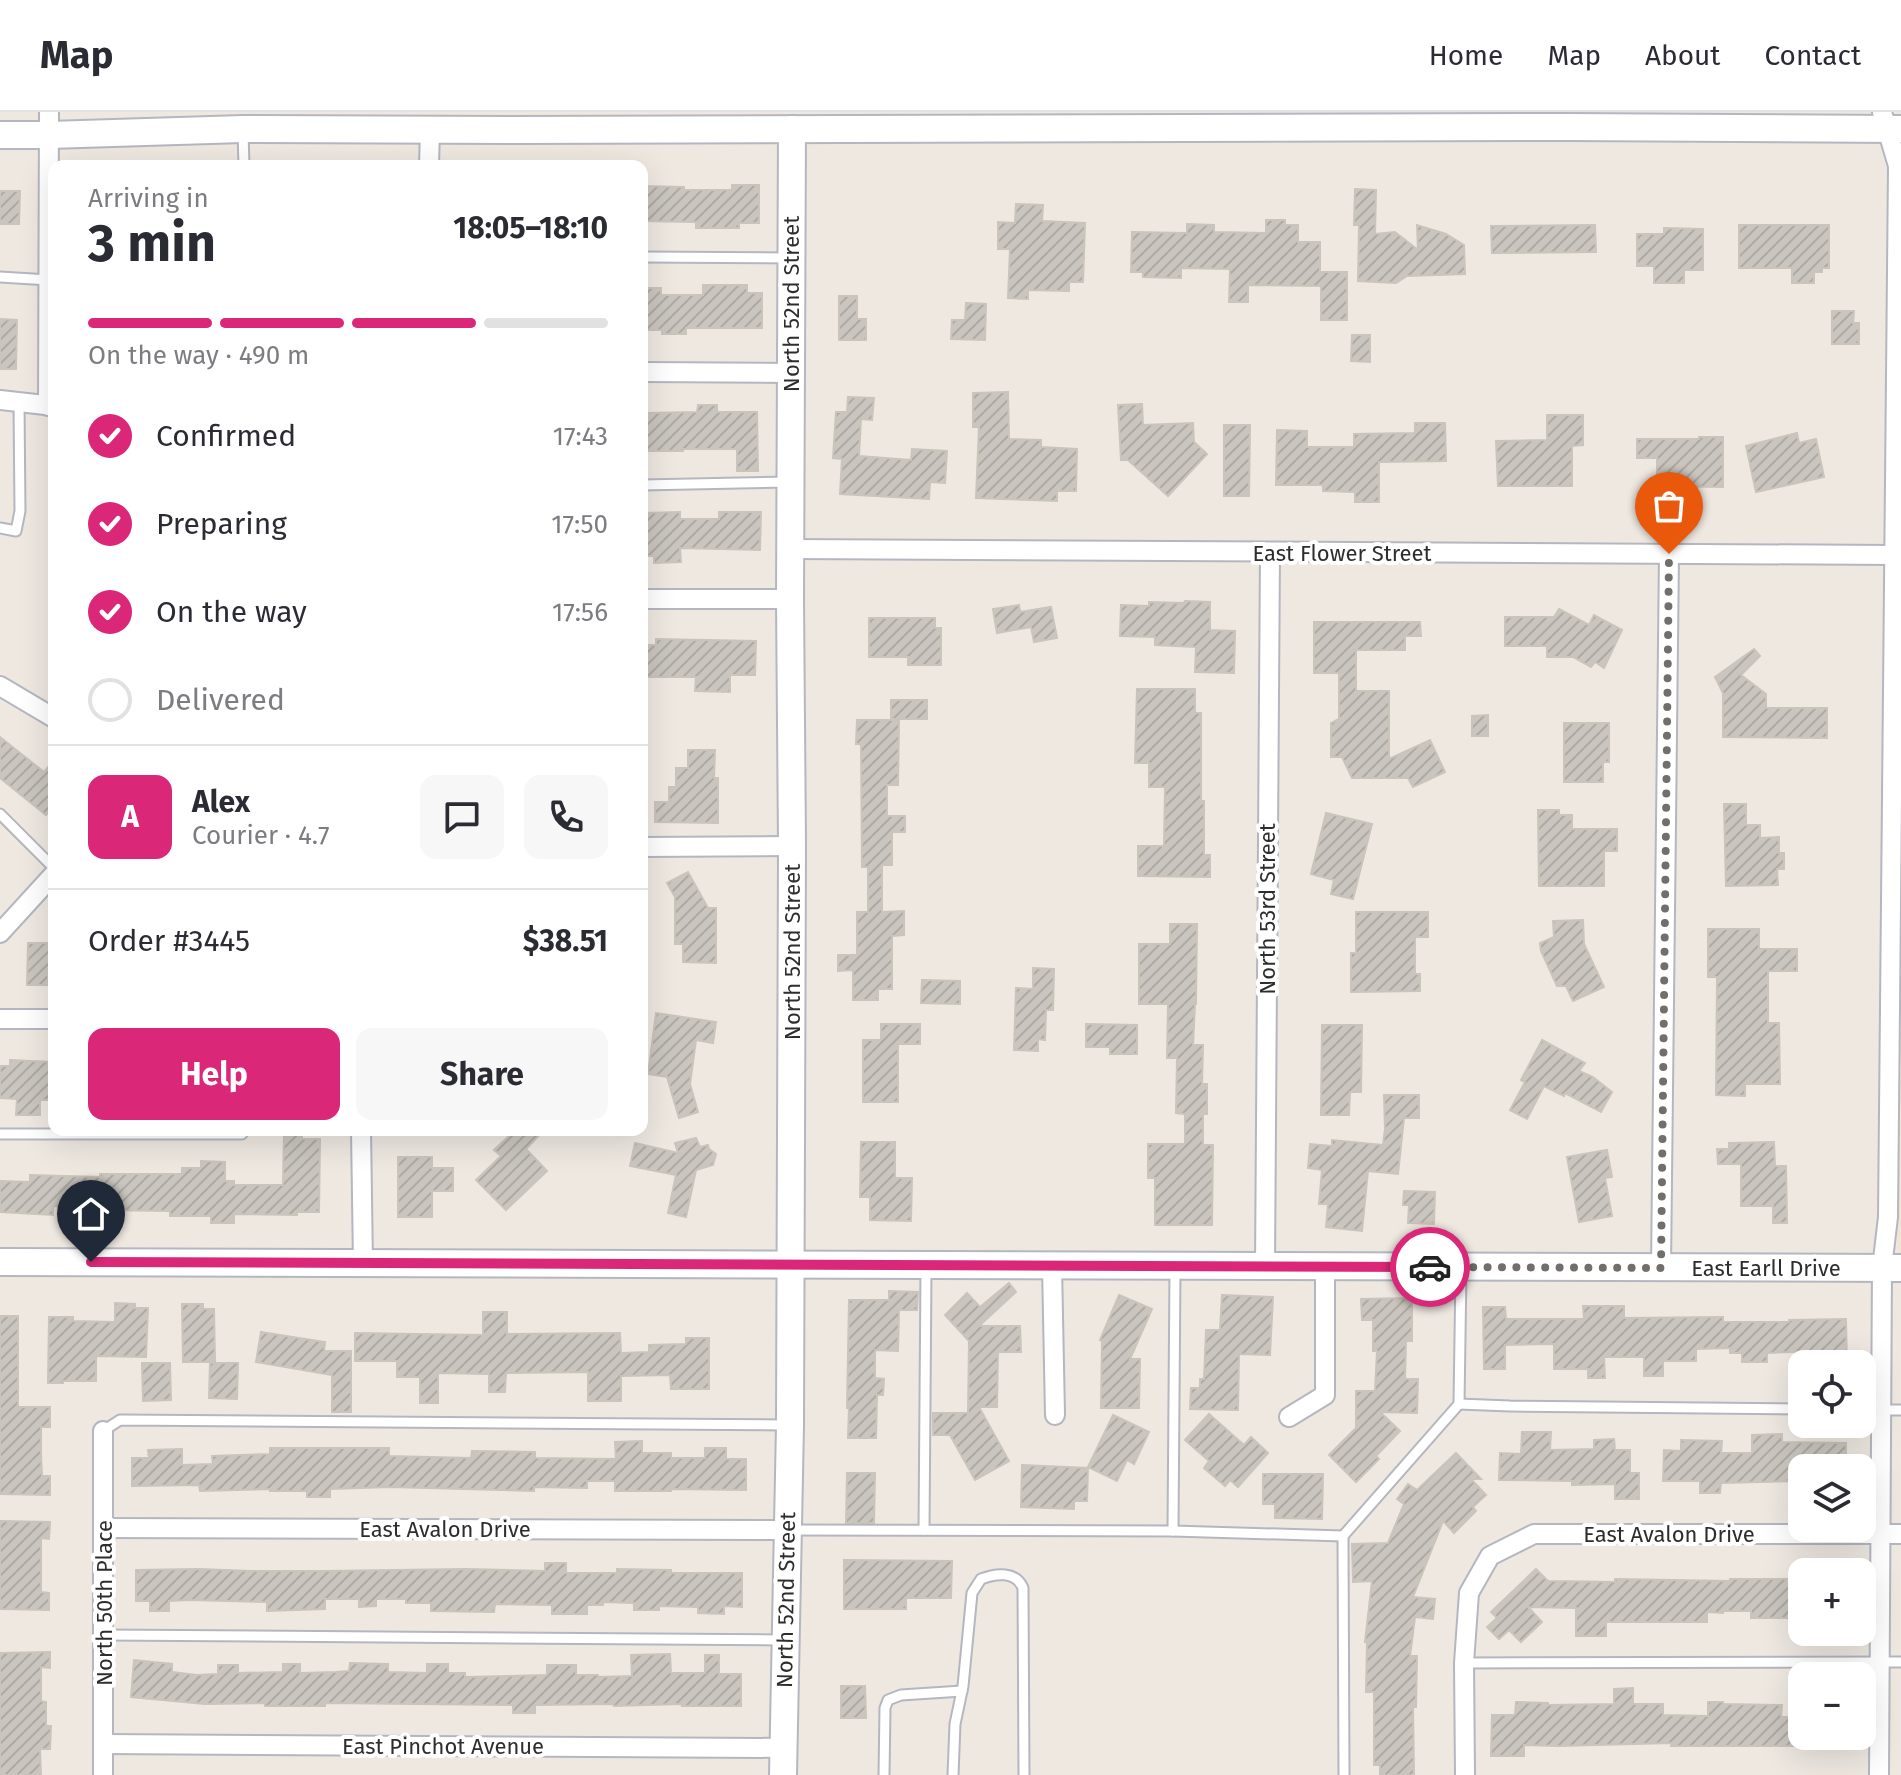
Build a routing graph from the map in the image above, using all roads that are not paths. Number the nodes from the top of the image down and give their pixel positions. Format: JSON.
{"nodes":[{"id":1,"x":1007,"y":120,"type":"edge"},
{"id":2,"x":513,"y":121,"type":"edge"},
{"id":3,"x":1890,"y":123,"type":"edge"},
{"id":4,"x":49,"y":124,"type":"edge"},
{"id":5,"x":418,"y":127,"type":"junction"},
{"id":6,"x":243,"y":129,"type":"junction"},
{"id":7,"x":792,"y":129,"type":"junction"},
{"id":8,"x":0,"y":135,"type":"edge"},
{"id":9,"x":49,"y":160,"type":"edge"},
{"id":10,"x":244,"y":160,"type":"edge"},
{"id":11,"x":427,"y":160,"type":"edge"},
{"id":12,"x":648,"y":257,"type":"edge"},
{"id":13,"x":791,"y":258,"type":"junction"},
{"id":14,"x":0,"y":277,"type":"edge"},
{"id":15,"x":48,"y":280,"type":"edge"},
{"id":16,"x":1898,"y":326,"type":"edge"},
{"id":17,"x":648,"y":372,"type":"edge"},
{"id":18,"x":791,"y":373,"type":"junction"},
{"id":19,"x":0,"y":400,"type":"edge"},
{"id":20,"x":19,"y":402,"type":"junction"},
{"id":21,"x":48,"y":406,"type":"edge"},
{"id":22,"x":1898,"y":457,"type":"edge"},
{"id":23,"x":790,"y":482,"type":"junction"},
{"id":24,"x":648,"y":485,"type":"edge"},
{"id":25,"x":0,"y":528,"type":"edge"},
{"id":26,"x":790,"y":549,"type":"junction"},
{"id":27,"x":1270,"y":552,"type":"junction"},
{"id":28,"x":1669,"y":554,"type":"junction"},
{"id":29,"x":1894,"y":555,"type":"junction"},
{"id":30,"x":1898,"y":588,"type":"edge"},
{"id":31,"x":648,"y":599,"type":"edge"},
{"id":32,"x":790,"y":599,"type":"junction"},
{"id":33,"x":0,"y":686,"type":"edge"},
{"id":34,"x":48,"y":714,"type":"edge"},
{"id":35,"x":1897,"y":717,"type":"edge"},
{"id":36,"x":0,"y":814,"type":"edge"},
{"id":37,"x":792,"y":846,"type":"junction"},
{"id":38,"x":1896,"y":846,"type":"edge"},
{"id":39,"x":648,"y":847,"type":"edge"},
{"id":40,"x":48,"y":862,"type":"edge"},
{"id":41,"x":48,"y":881,"type":"edge"},
{"id":42,"x":0,"y":933,"type":"edge"},
{"id":43,"x":0,"y":1019,"type":"edge"},
{"id":44,"x":48,"y":1019,"type":"edge"},
{"id":45,"x":0,"y":1134,"type":"edge"},
{"id":46,"x":48,"y":1134,"type":"edge"},
{"id":47,"x":361,"y":1136,"type":"edge"},
{"id":48,"x":0,"y":1262,"type":"edge"},
{"id":49,"x":363,"y":1264,"type":"junction"},
{"id":50,"x":790,"y":1264,"type":"junction"},
{"id":51,"x":926,"y":1266,"type":"junction"},
{"id":52,"x":1052,"y":1266,"type":"junction"},
{"id":53,"x":1175,"y":1266,"type":"junction"},
{"id":54,"x":1265,"y":1266,"type":"junction"},
{"id":55,"x":1325,"y":1266,"type":"junction"},
{"id":56,"x":1461,"y":1267,"type":"junction"},
{"id":57,"x":1661,"y":1268,"type":"junction"},
{"id":58,"x":1891,"y":1268,"type":"edge"},
{"id":59,"x":1459,"y":1404,"type":"junction"},
{"id":60,"x":1788,"y":1409,"type":"edge"},
{"id":61,"x":1876,"y":1410,"type":"edge"},
{"id":62,"x":1881,"y":1410,"type":"junction"},
{"id":63,"x":1901,"y":1410,"type":"edge"},
{"id":64,"x":1055,"y":1415,"type":"dead end"},
{"id":65,"x":1289,"y":1417,"type":"dead end"},
{"id":66,"x":790,"y":1425,"type":"junction"},
{"id":67,"x":103,"y":1431,"type":"joint"},
{"id":68,"x":104,"y":1528,"type":"junction"},
{"id":69,"x":787,"y":1530,"type":"junction"},
{"id":70,"x":924,"y":1530,"type":"junction"},
{"id":71,"x":1173,"y":1531,"type":"junction"},
{"id":72,"x":1880,"y":1533,"type":"junction"},
{"id":73,"x":1901,"y":1534,"type":"edge"},
{"id":74,"x":1343,"y":1536,"type":"junction"},
{"id":75,"x":104,"y":1635,"type":"junction"},
{"id":76,"x":786,"y":1640,"type":"junction"},
{"id":77,"x":1880,"y":1662,"type":"junction"},
{"id":78,"x":1901,"y":1662,"type":"edge"},
{"id":79,"x":1464,"y":1663,"type":"junction"},
{"id":80,"x":962,"y":1691,"type":"junction"},
{"id":81,"x":103,"y":1744,"type":"junction"},
{"id":82,"x":784,"y":1748,"type":"junction"},
{"id":83,"x":103,"y":1775,"type":"edge"},
{"id":84,"x":783,"y":1775,"type":"edge"},
{"id":85,"x":884,"y":1775,"type":"edge"},
{"id":86,"x":953,"y":1775,"type":"edge"},
{"id":87,"x":1024,"y":1775,"type":"edge"},
{"id":88,"x":1344,"y":1775,"type":"edge"},
{"id":89,"x":1465,"y":1775,"type":"edge"},
{"id":90,"x":1879,"y":1775,"type":"edge"}],
"edges":[{"from":1,"to":3,"type":"street"},
{"from":1,"to":7,"type":"street"},
{"from":2,"to":5,"type":"street"},
{"from":2,"to":7,"type":"street"},
{"from":3,"to":16,"type":"street"},
{"from":4,"to":6,"type":"street"},
{"from":4,"to":8,"type":"street"},
{"from":4,"to":9,"type":"street"},
{"from":5,"to":6,"type":"street"},
{"from":5,"to":11,"type":"street"},
{"from":6,"to":10,"type":"lane"},
{"from":7,"to":13,"type":"street","name":"North 52nd Street"},
{"from":12,"to":13,"type":"lane"},
{"from":13,"to":18,"type":"street","name":"North 52nd Street"},
{"from":14,"to":15,"type":"lane"},
{"from":16,"to":22,"type":"street"},
{"from":17,"to":18,"type":"street"},
{"from":18,"to":23,"type":"street","name":"North 52nd Street"},
{"from":19,"to":20,"type":"street"},
{"from":20,"to":21,"type":"street"},
{"from":20,"to":25,"type":"lane"},
{"from":22,"to":29,"type":"street"},
{"from":23,"to":24,"type":"lane"},
{"from":23,"to":26,"type":"street","name":"North 52nd Street"},
{"from":26,"to":27,"type":"street","name":"East Flower Street"},
{"from":26,"to":32,"type":"street","name":"North 52nd Street"},
{"from":27,"to":28,"type":"street","name":"East Flower Street"},
{"from":27,"to":54,"type":"street","name":"North 53rd Street"},
{"from":28,"to":29,"type":"street","name":"East Flower Street"},
{"from":28,"to":57,"type":"street"},
{"from":29,"to":30,"type":"street"},
{"from":30,"to":35,"type":"street"},
{"from":31,"to":32,"type":"street"},
{"from":32,"to":37,"type":"street","name":"North 52nd Street"},
{"from":33,"to":34,"type":"street"},
{"from":35,"to":38,"type":"street"},
{"from":36,"to":40,"type":"lane"},
{"from":37,"to":39,"type":"street"},
{"from":37,"to":50,"type":"street","name":"North 52nd Street"},
{"from":38,"to":58,"type":"street"},
{"from":41,"to":42,"type":"street"},
{"from":43,"to":44,"type":"street"},
{"from":45,"to":46,"type":"lane"},
{"from":47,"to":49,"type":"street"},
{"from":48,"to":49,"type":"street","name":"East Earll Drive"},
{"from":49,"to":50,"type":"street","name":"East Earll Drive"},
{"from":50,"to":51,"type":"street","name":"East Earll Drive"},
{"from":50,"to":66,"type":"street","name":"North 52nd Street"},
{"from":51,"to":52,"type":"street","name":"East Earll Drive"},
{"from":51,"to":70,"type":"lane"},
{"from":52,"to":53,"type":"street","name":"East Earll Drive"},
{"from":52,"to":64,"type":"street"},
{"from":53,"to":54,"type":"street","name":"East Earll Drive"},
{"from":53,"to":71,"type":"lane"},
{"from":54,"to":55,"type":"street","name":"East Earll Drive"},
{"from":55,"to":56,"type":"street","name":"East Earll Drive"},
{"from":55,"to":65,"type":"street"},
{"from":56,"to":57,"type":"street","name":"East Earll Drive"},
{"from":56,"to":59,"type":"lane"},
{"from":57,"to":58,"type":"street","name":"East Earll Drive"},
{"from":58,"to":62,"type":"street"},
{"from":59,"to":60,"type":"lane"},
{"from":59,"to":74,"type":"lane"},
{"from":61,"to":62,"type":"lane"},
{"from":62,"to":63,"type":"lane"},
{"from":62,"to":72,"type":"street"},
{"from":66,"to":67,"type":"lane"},
{"from":66,"to":69,"type":"street","name":"North 52nd Street"},
{"from":67,"to":68,"type":"street","name":"North 50th Place"},
{"from":68,"to":69,"type":"street","name":"East Avalon Drive"},
{"from":68,"to":75,"type":"street","name":"North 50th Place"},
{"from":69,"to":70,"type":"lane"},
{"from":69,"to":76,"type":"street","name":"North 52nd Street"},
{"from":70,"to":71,"type":"lane"},
{"from":71,"to":74,"type":"lane"},
{"from":72,"to":73,"type":"street","name":"East Avalon Drive"},
{"from":72,"to":77,"type":"street"},
{"from":72,"to":79,"type":"street","name":"East Avalon Drive"},
{"from":74,"to":88,"type":"lane"},
{"from":75,"to":76,"type":"lane"},
{"from":75,"to":81,"type":"street","name":"North 50th Place"},
{"from":76,"to":82,"type":"street","name":"North 52nd Street"},
{"from":77,"to":78,"type":"lane"},
{"from":77,"to":79,"type":"lane"},
{"from":77,"to":90,"type":"street"},
{"from":79,"to":89,"type":"street"},
{"from":80,"to":85,"type":"lane"},
{"from":80,"to":86,"type":"lane"},
{"from":80,"to":87,"type":"lane"},
{"from":81,"to":82,"type":"street","name":"East Pinchot Avenue"},
{"from":81,"to":83,"type":"street","name":"North 50th Place"},
{"from":82,"to":84,"type":"street","name":"North 52nd Street"}]}
